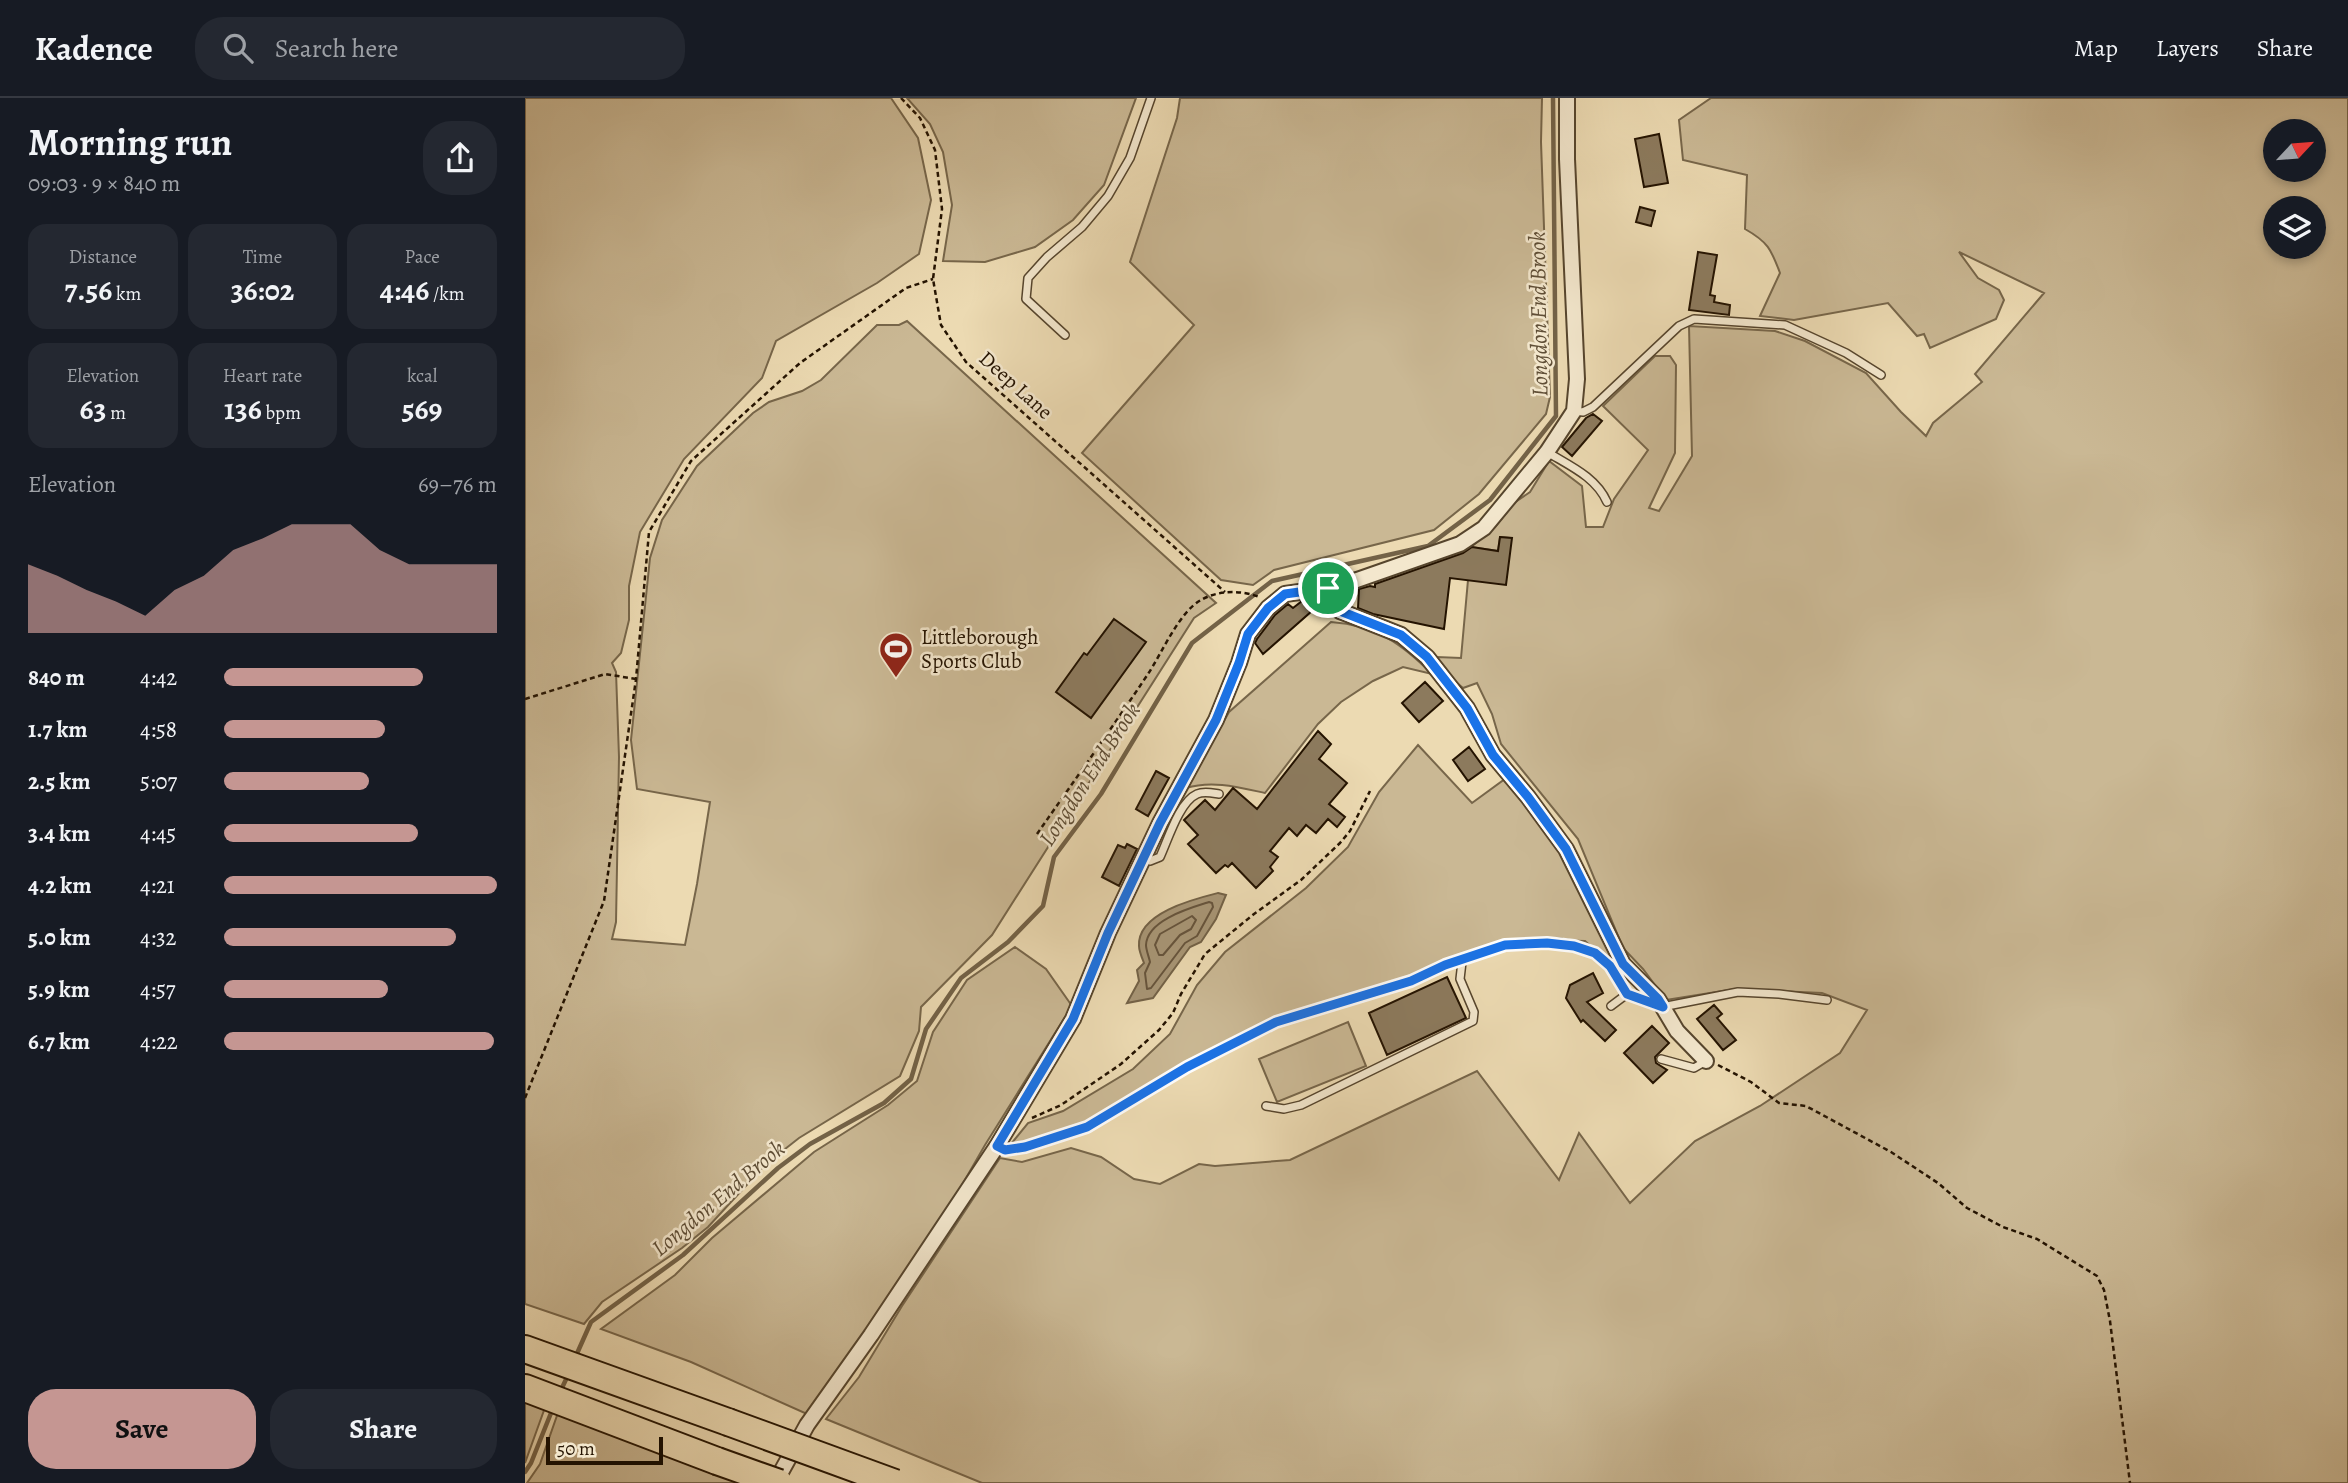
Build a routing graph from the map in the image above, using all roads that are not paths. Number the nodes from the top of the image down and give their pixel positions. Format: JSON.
{"nodes":[{"id":1,"x":1151,"y":98,"type":"edge"},
{"id":2,"x":1567,"y":98,"type":"edge"},
{"id":3,"x":1065,"y":335,"type":"dead end"},
{"id":4,"x":1881,"y":375,"type":"dead end"},
{"id":5,"x":1574,"y":411,"type":"junction"},
{"id":6,"x":1547,"y":452,"type":"junction"},
{"id":7,"x":1607,"y":502,"type":"dead end"},
{"id":8,"x":1328,"y":588,"type":"junction"},
{"id":9,"x":1219,"y":794,"type":"dead end"},
{"id":10,"x":1143,"y":860,"type":"junction"},
{"id":11,"x":1627,"y":994,"type":"junction"},
{"id":12,"x":1827,"y":1000,"type":"dead end"},
{"id":13,"x":1611,"y":1006,"type":"dead end"},
{"id":14,"x":1663,"y":1007,"type":"junction"},
{"id":15,"x":1661,"y":1059,"type":"dead end"},
{"id":16,"x":1706,"y":1061,"type":"joint"},
{"id":17,"x":1266,"y":1106,"type":"dead end"},
{"id":18,"x":525,"y":1349,"type":"edge"},
{"id":19,"x":525,"y":1388,"type":"edge"},
{"id":20,"x":777,"y":1483,"type":"edge"},
{"id":21,"x":895,"y":1483,"type":"edge"}],
"edges":[{"from":1,"to":3,"type":"lane"},
{"from":2,"to":5,"type":"street"},
{"from":4,"to":5,"type":"lane"},
{"from":5,"to":6,"type":"street"},
{"from":6,"to":7,"type":"lane"},
{"from":6,"to":8,"type":"street"},
{"from":8,"to":10,"type":"street"},
{"from":8,"to":14,"type":"street"},
{"from":9,"to":10,"type":"lane"},
{"from":10,"to":20,"type":"street"},
{"from":11,"to":13,"type":"lane"},
{"from":11,"to":14,"type":"lane"},
{"from":11,"to":17,"type":"lane"},
{"from":12,"to":14,"type":"lane"},
{"from":14,"to":16,"type":"street"},
{"from":15,"to":16,"type":"lane"},
{"from":18,"to":21,"type":"highway","bridge":true},
{"from":19,"to":20,"type":"highway","bridge":true}]}
